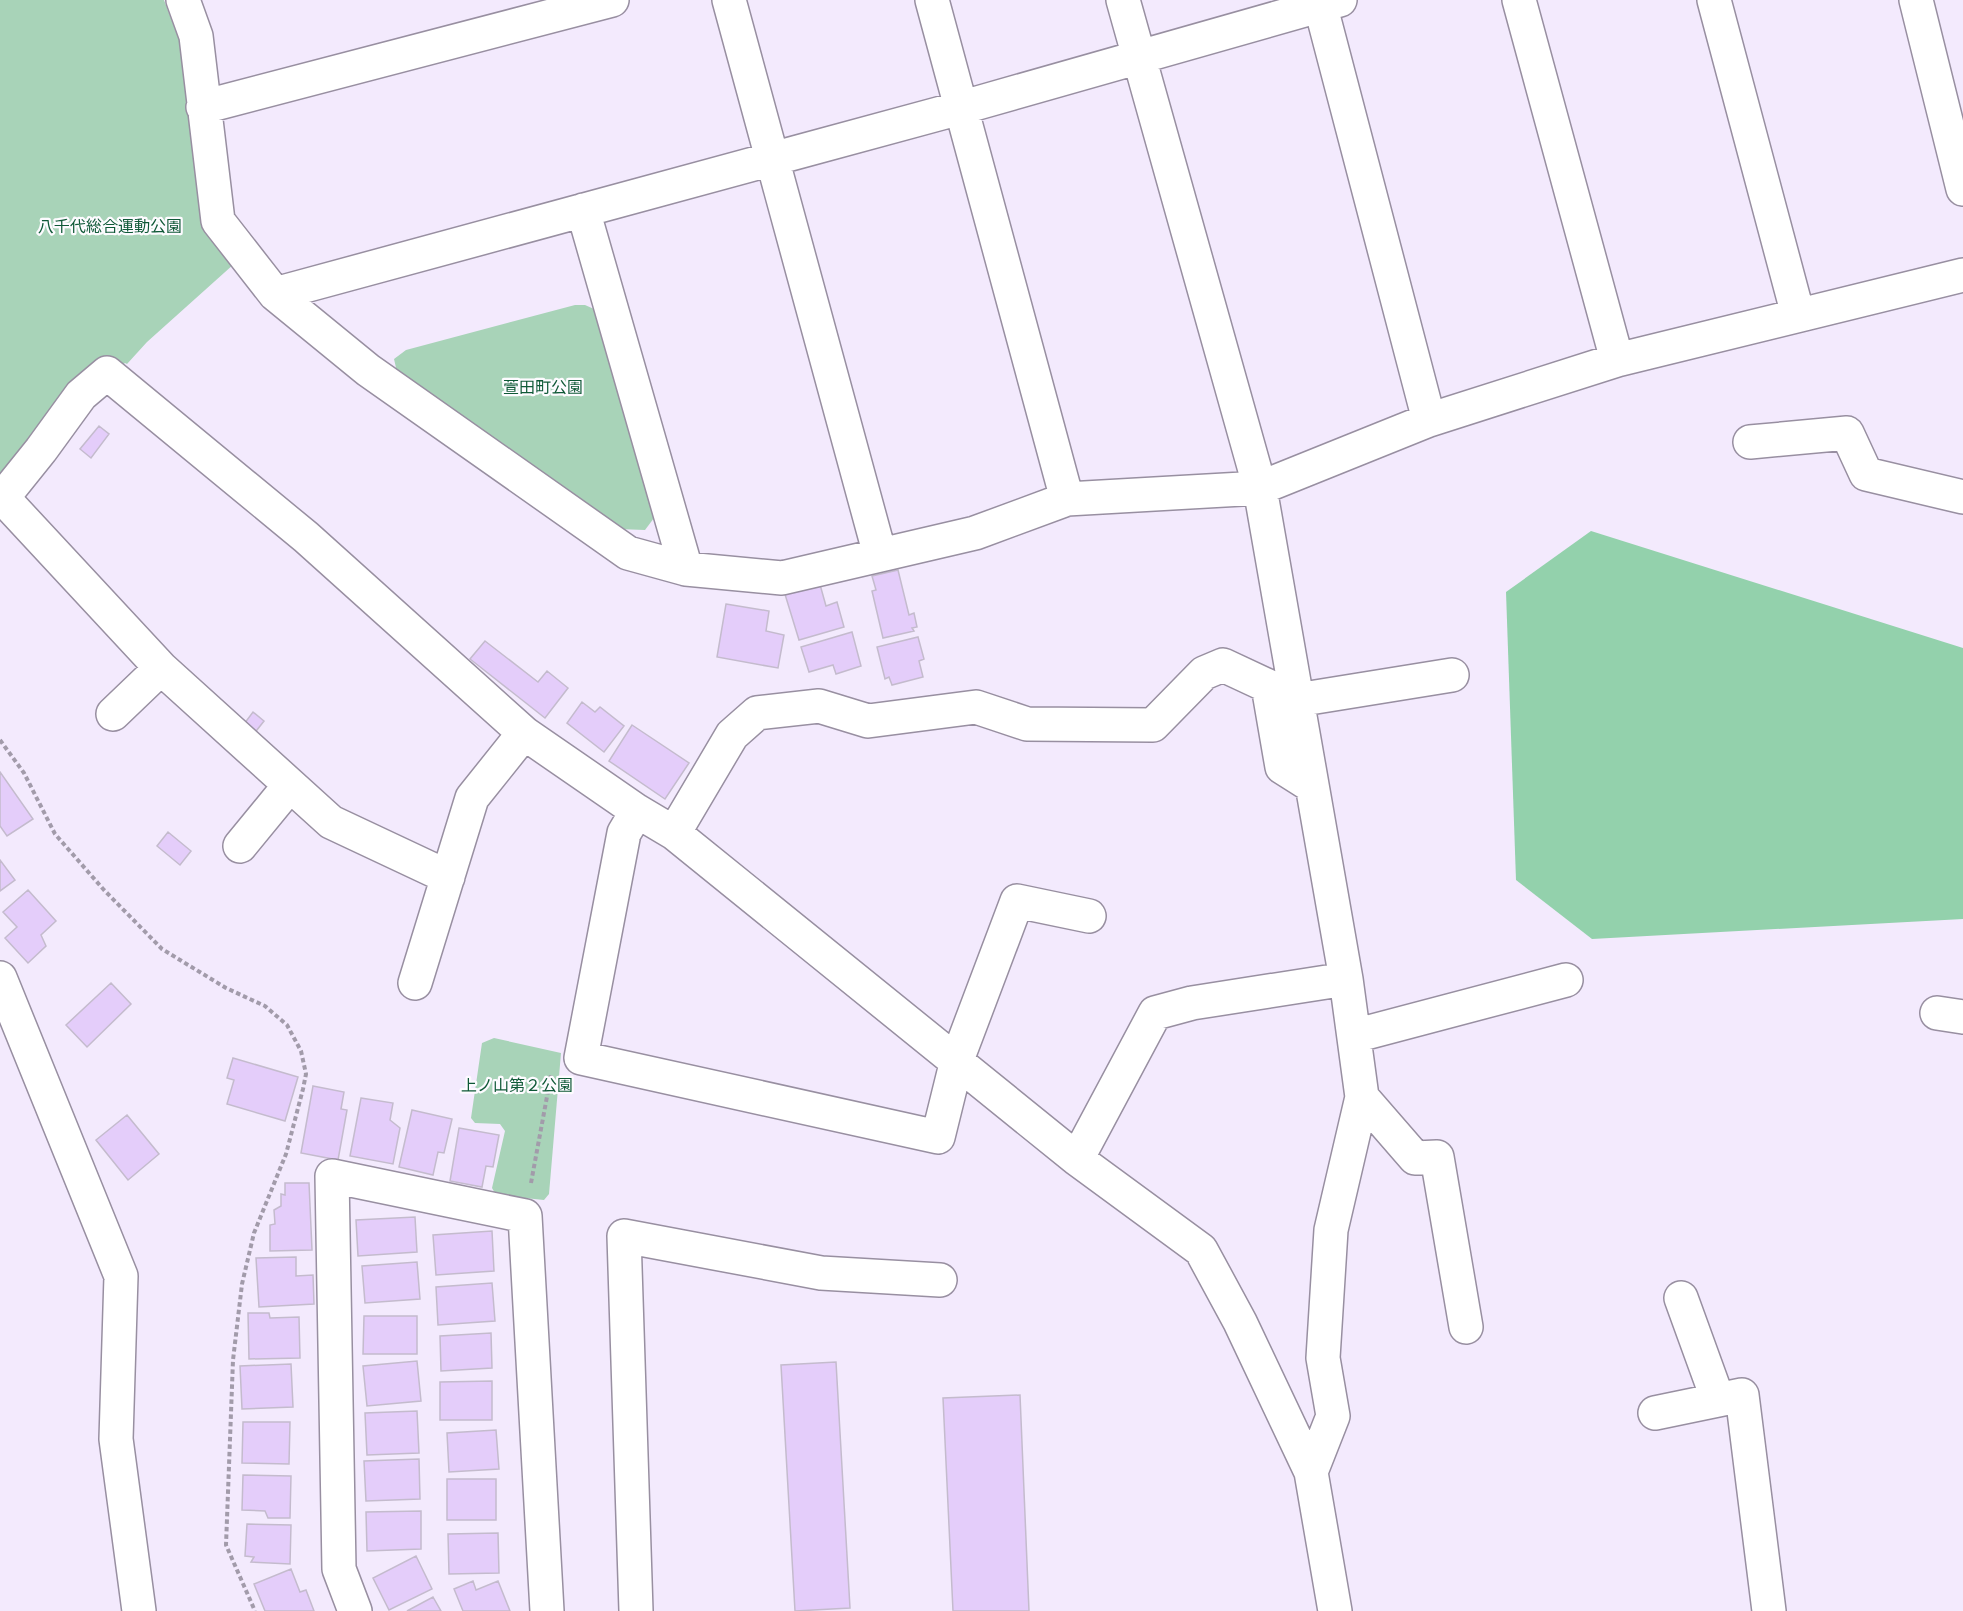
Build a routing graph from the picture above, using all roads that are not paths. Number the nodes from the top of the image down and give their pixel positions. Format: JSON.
{"nodes":[{"id":1,"x":183,"y":0,"type":"edge"},
{"id":2,"x":612,"y":0,"type":"edge"},
{"id":3,"x":729,"y":0,"type":"edge"},
{"id":4,"x":932,"y":0,"type":"edge"},
{"id":5,"x":1123,"y":0,"type":"edge"},
{"id":6,"x":1519,"y":0,"type":"edge"},
{"id":7,"x":1714,"y":0,"type":"edge"},
{"id":8,"x":1916,"y":0,"type":"edge"},
{"id":9,"x":1327,"y":2,"type":"edge"},
{"id":10,"x":1139,"y":58,"type":"junction"},
{"id":11,"x":203,"y":107,"type":"junction"},
{"id":12,"x":960,"y":108,"type":"junction"},
{"id":13,"x":771,"y":158,"type":"junction"},
{"id":14,"x":1963,"y":189,"type":"edge"},
{"id":15,"x":583,"y":210,"type":"junction"},
{"id":16,"x":1963,"y":275,"type":"edge"},
{"id":17,"x":275,"y":294,"type":"junction"},
{"id":18,"x":1798,"y":315,"type":"junction"},
{"id":19,"x":1617,"y":360,"type":"junction"},
{"id":20,"x":1429,"y":420,"type":"junction"},
{"id":21,"x":1750,"y":442,"type":"dead end"},
{"id":22,"x":1260,"y":488,"type":"junction"},
{"id":23,"x":1963,"y":497,"type":"edge"},
{"id":24,"x":1,"y":499,"type":"edge"},
{"id":25,"x":1067,"y":499,"type":"junction"},
{"id":26,"x":880,"y":555,"type":"junction"},
{"id":27,"x":686,"y":569,"type":"junction"},
{"id":28,"x":161,"y":668,"type":"junction"},
{"id":29,"x":1452,"y":675,"type":"dead end"},
{"id":30,"x":1297,"y":700,"type":"junction"},
{"id":31,"x":113,"y":714,"type":"dead end"},
{"id":32,"x":524,"y":733,"type":"junction"},
{"id":33,"x":290,"y":785,"type":"junction"},
{"id":34,"x":1312,"y":786,"type":"junction"},
{"id":35,"x":637,"y":811,"type":"junction"},
{"id":36,"x":674,"y":833,"type":"junction"},
{"id":37,"x":240,"y":846,"type":"dead end"},
{"id":38,"x":448,"y":877,"type":"junction"},
{"id":39,"x":1089,"y":916,"type":"dead end"},
{"id":40,"x":0,"y":978,"type":"edge"},
{"id":41,"x":1346,"y":979,"type":"junction"},
{"id":42,"x":1566,"y":980,"type":"dead end"},
{"id":43,"x":415,"y":983,"type":"dead end"},
{"id":44,"x":1354,"y":1036,"type":"junction"},
{"id":45,"x":957,"y":1060,"type":"junction"},
{"id":46,"x":1362,"y":1097,"type":"junction"},
{"id":47,"x":1077,"y":1159,"type":"junction"},
{"id":48,"x":940,"y":1280,"type":"dead end"},
{"id":49,"x":1681,"y":1298,"type":"dead end"},
{"id":50,"x":1466,"y":1327,"type":"dead end"},
{"id":51,"x":1718,"y":1400,"type":"junction"},
{"id":52,"x":1655,"y":1413,"type":"dead end"},
{"id":53,"x":1311,"y":1472,"type":"junction"},
{"id":54,"x":139,"y":1611,"type":"edge"},
{"id":55,"x":355,"y":1611,"type":"edge"},
{"id":56,"x":547,"y":1611,"type":"edge"},
{"id":57,"x":636,"y":1611,"type":"edge"},
{"id":58,"x":1335,"y":1611,"type":"edge"},
{"id":59,"x":1749,"y":1611,"type":"edge"},
{"id":60,"x":1771,"y":1611,"type":"edge"}],
"edges":[{"from":1,"to":11,"type":"street"},
{"from":2,"to":11,"type":"street"},
{"from":3,"to":13,"type":"street"},
{"from":4,"to":12,"type":"street"},
{"from":5,"to":10,"type":"street"},
{"from":6,"to":19,"type":"street"},
{"from":7,"to":18,"type":"street"},
{"from":8,"to":14,"type":"street"},
{"from":9,"to":10,"type":"street"},
{"from":9,"to":20,"type":"street"},
{"from":10,"to":12,"type":"street"},
{"from":10,"to":22,"type":"street"},
{"from":11,"to":17,"type":"street"},
{"from":12,"to":13,"type":"street"},
{"from":12,"to":25,"type":"street"},
{"from":13,"to":15,"type":"street"},
{"from":13,"to":26,"type":"street"},
{"from":15,"to":17,"type":"street"},
{"from":15,"to":27,"type":"street"},
{"from":16,"to":18,"type":"street"},
{"from":17,"to":27,"type":"street"},
{"from":18,"to":19,"type":"street"},
{"from":19,"to":20,"type":"street"},
{"from":20,"to":22,"type":"street"},
{"from":21,"to":23,"type":"street"},
{"from":22,"to":25,"type":"street"},
{"from":22,"to":30,"type":"street"},
{"from":24,"to":28,"type":"street"},
{"from":24,"to":32,"type":"street"},
{"from":25,"to":26,"type":"street"},
{"from":26,"to":27,"type":"street"},
{"from":28,"to":31,"type":"street"},
{"from":28,"to":33,"type":"street"},
{"from":29,"to":30,"type":"street"},
{"from":30,"to":34,"type":"street"},
{"from":32,"to":35,"type":"street"},
{"from":32,"to":38,"type":"street"},
{"from":33,"to":37,"type":"street"},
{"from":33,"to":38,"type":"street"},
{"from":34,"to":36,"type":"street"},
{"from":34,"to":41,"type":"street"},
{"from":35,"to":36,"type":"street"},
{"from":35,"to":45,"type":"street"},
{"from":36,"to":45,"type":"street"},
{"from":38,"to":43,"type":"street"},
{"from":39,"to":45,"type":"street"},
{"from":40,"to":54,"type":"street"},
{"from":41,"to":44,"type":"street"},
{"from":41,"to":47,"type":"street"},
{"from":42,"to":44,"type":"street"},
{"from":44,"to":46,"type":"street"},
{"from":45,"to":47,"type":"street"},
{"from":46,"to":50,"type":"street"},
{"from":46,"to":53,"type":"street"},
{"from":47,"to":53,"type":"street"},
{"from":48,"to":57,"type":"street"},
{"from":49,"to":51,"type":"street"},
{"from":51,"to":52,"type":"street"},
{"from":51,"to":60,"type":"street"},
{"from":53,"to":58,"type":"street"},
{"from":55,"to":56,"type":"street"},
{"from":59,"to":60,"type":"street"}]}
